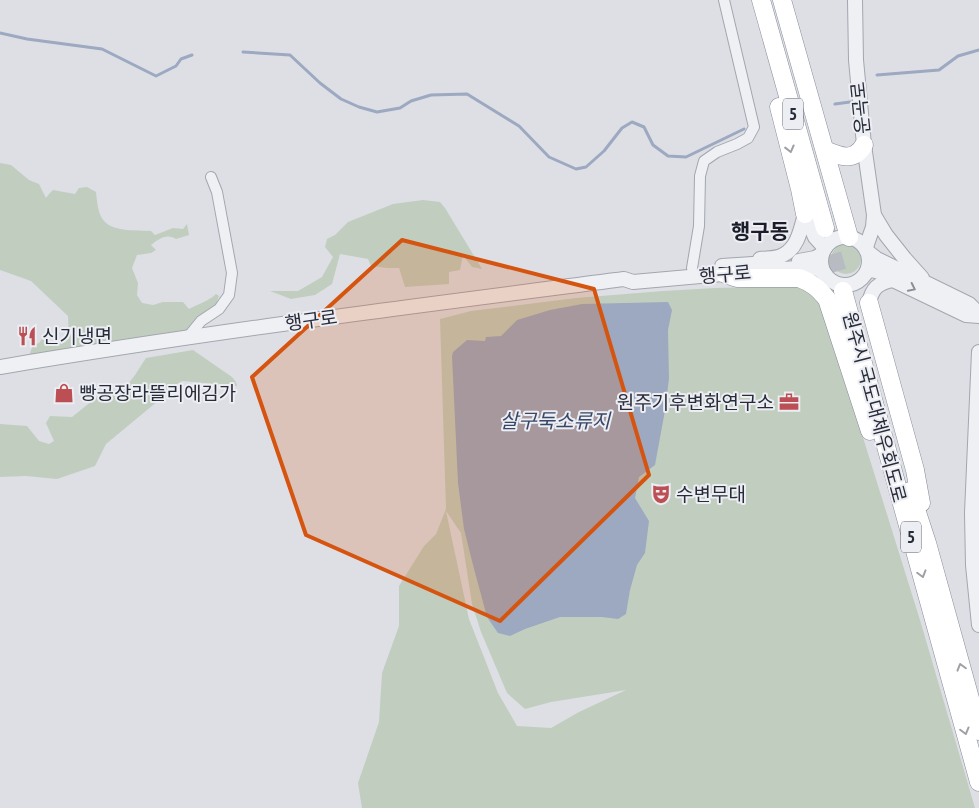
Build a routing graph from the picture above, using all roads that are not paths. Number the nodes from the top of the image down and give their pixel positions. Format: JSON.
{"nodes":[{"id":1,"x":724,"y":0,"type":"edge"},
{"id":2,"x":752,"y":0,"type":"edge"},
{"id":3,"x":761,"y":0,"type":"edge"},
{"id":4,"x":774,"y":0,"type":"edge"},
{"id":5,"x":782,"y":0,"type":"edge"},
{"id":6,"x":855,"y":0,"type":"edge"},
{"id":7,"x":864,"y":145,"type":"junction"},
{"id":8,"x":825,"y":150,"type":"junction"},
{"id":9,"x":211,"y":178,"type":"dead end"},
{"id":10,"x":805,"y":214,"type":"junction"},
{"id":11,"x":874,"y":215,"type":"junction"},
{"id":12,"x":850,"y":238,"type":"junction"},
{"id":13,"x":824,"y":251,"type":"junction"},
{"id":14,"x":692,"y":268,"type":"junction"},
{"id":15,"x":725,"y":270,"type":"junction"},
{"id":16,"x":827,"y":276,"type":"junction"},
{"id":17,"x":624,"y":279,"type":"junction"},
{"id":18,"x":893,"y":280,"type":"junction"},
{"id":19,"x":856,"y":282,"type":"junction"},
{"id":20,"x":926,"y":283,"type":"junction"},
{"id":21,"x":826,"y":299,"type":"junction"},
{"id":22,"x":869,"y":303,"type":"junction"},
{"id":23,"x":979,"y":315,"type":"edge"},
{"id":24,"x":188,"y":337,"type":"junction"},
{"id":25,"x":979,"y":352,"type":"edge"},
{"id":26,"x":0,"y":367,"type":"edge"},
{"id":27,"x":920,"y":545,"type":"junction"},
{"id":28,"x":979,"y":625,"type":"edge"},
{"id":29,"x":979,"y":731,"type":"edge"},
{"id":30,"x":979,"y":782,"type":"edge"}],
"edges":[{"from":1,"to":14,"type":"street"},
{"from":2,"to":10,"type":"highway","one_way":true},
{"from":3,"to":12,"type":"highway","number":"5"},
{"from":4,"to":12,"type":"highway","number":"5"},
{"from":5,"to":8,"type":"highway"},
{"from":6,"to":7,"type":"street","name":"운곡로"},
{"from":7,"to":8,"type":"highway"},
{"from":7,"to":11,"type":"street","name":"운곡로"},
{"from":8,"to":12,"type":"highway"},
{"from":9,"to":24,"type":"street"},
{"from":10,"to":13,"type":"street"},
{"from":10,"to":15,"type":"street"},
{"from":11,"to":12,"type":"street"},
{"from":11,"to":20,"type":"street"},
{"from":12,"to":13,"type":"street"},
{"from":12,"to":19,"type":"street"},
{"from":12,"to":20,"type":"street"},
{"from":13,"to":15,"type":"street","name":"행구로"},
{"from":13,"to":16,"type":"street"},
{"from":14,"to":15,"type":"street","name":"행구로"},
{"from":14,"to":17,"type":"street","name":"행구로"},
{"from":15,"to":16,"type":"street","name":"행구로"},
{"from":15,"to":17,"type":"street","name":"행구로"},
{"from":15,"to":21,"type":"highway"},
{"from":16,"to":19,"type":"street"},
{"from":16,"to":21,"type":"highway"},
{"from":17,"to":24,"type":"street","name":"행구로"},
{"from":18,"to":19,"type":"street"},
{"from":18,"to":22,"type":"street"},
{"from":18,"to":23,"type":"street","one_way":true},
{"from":19,"to":22,"type":"street"},
{"from":19,"to":27,"type":"highway","name":"원주시 국도대체우회도로","number":"5"},
{"from":20,"to":23,"type":"street"},
{"from":21,"to":27,"type":"highway"},
{"from":22,"to":27,"type":"highway"},
{"from":24,"to":26,"type":"street","name":"행구로"},
{"from":25,"to":28,"type":"street"},
{"from":29,"to":27,"type":"highway","name":"원주시 국도대체우회도로","number":"5","one_way":true},
{"from":27,"to":30,"type":"highway","name":"원주시 국도대체우회도로","number":"5","one_way":true}]}
